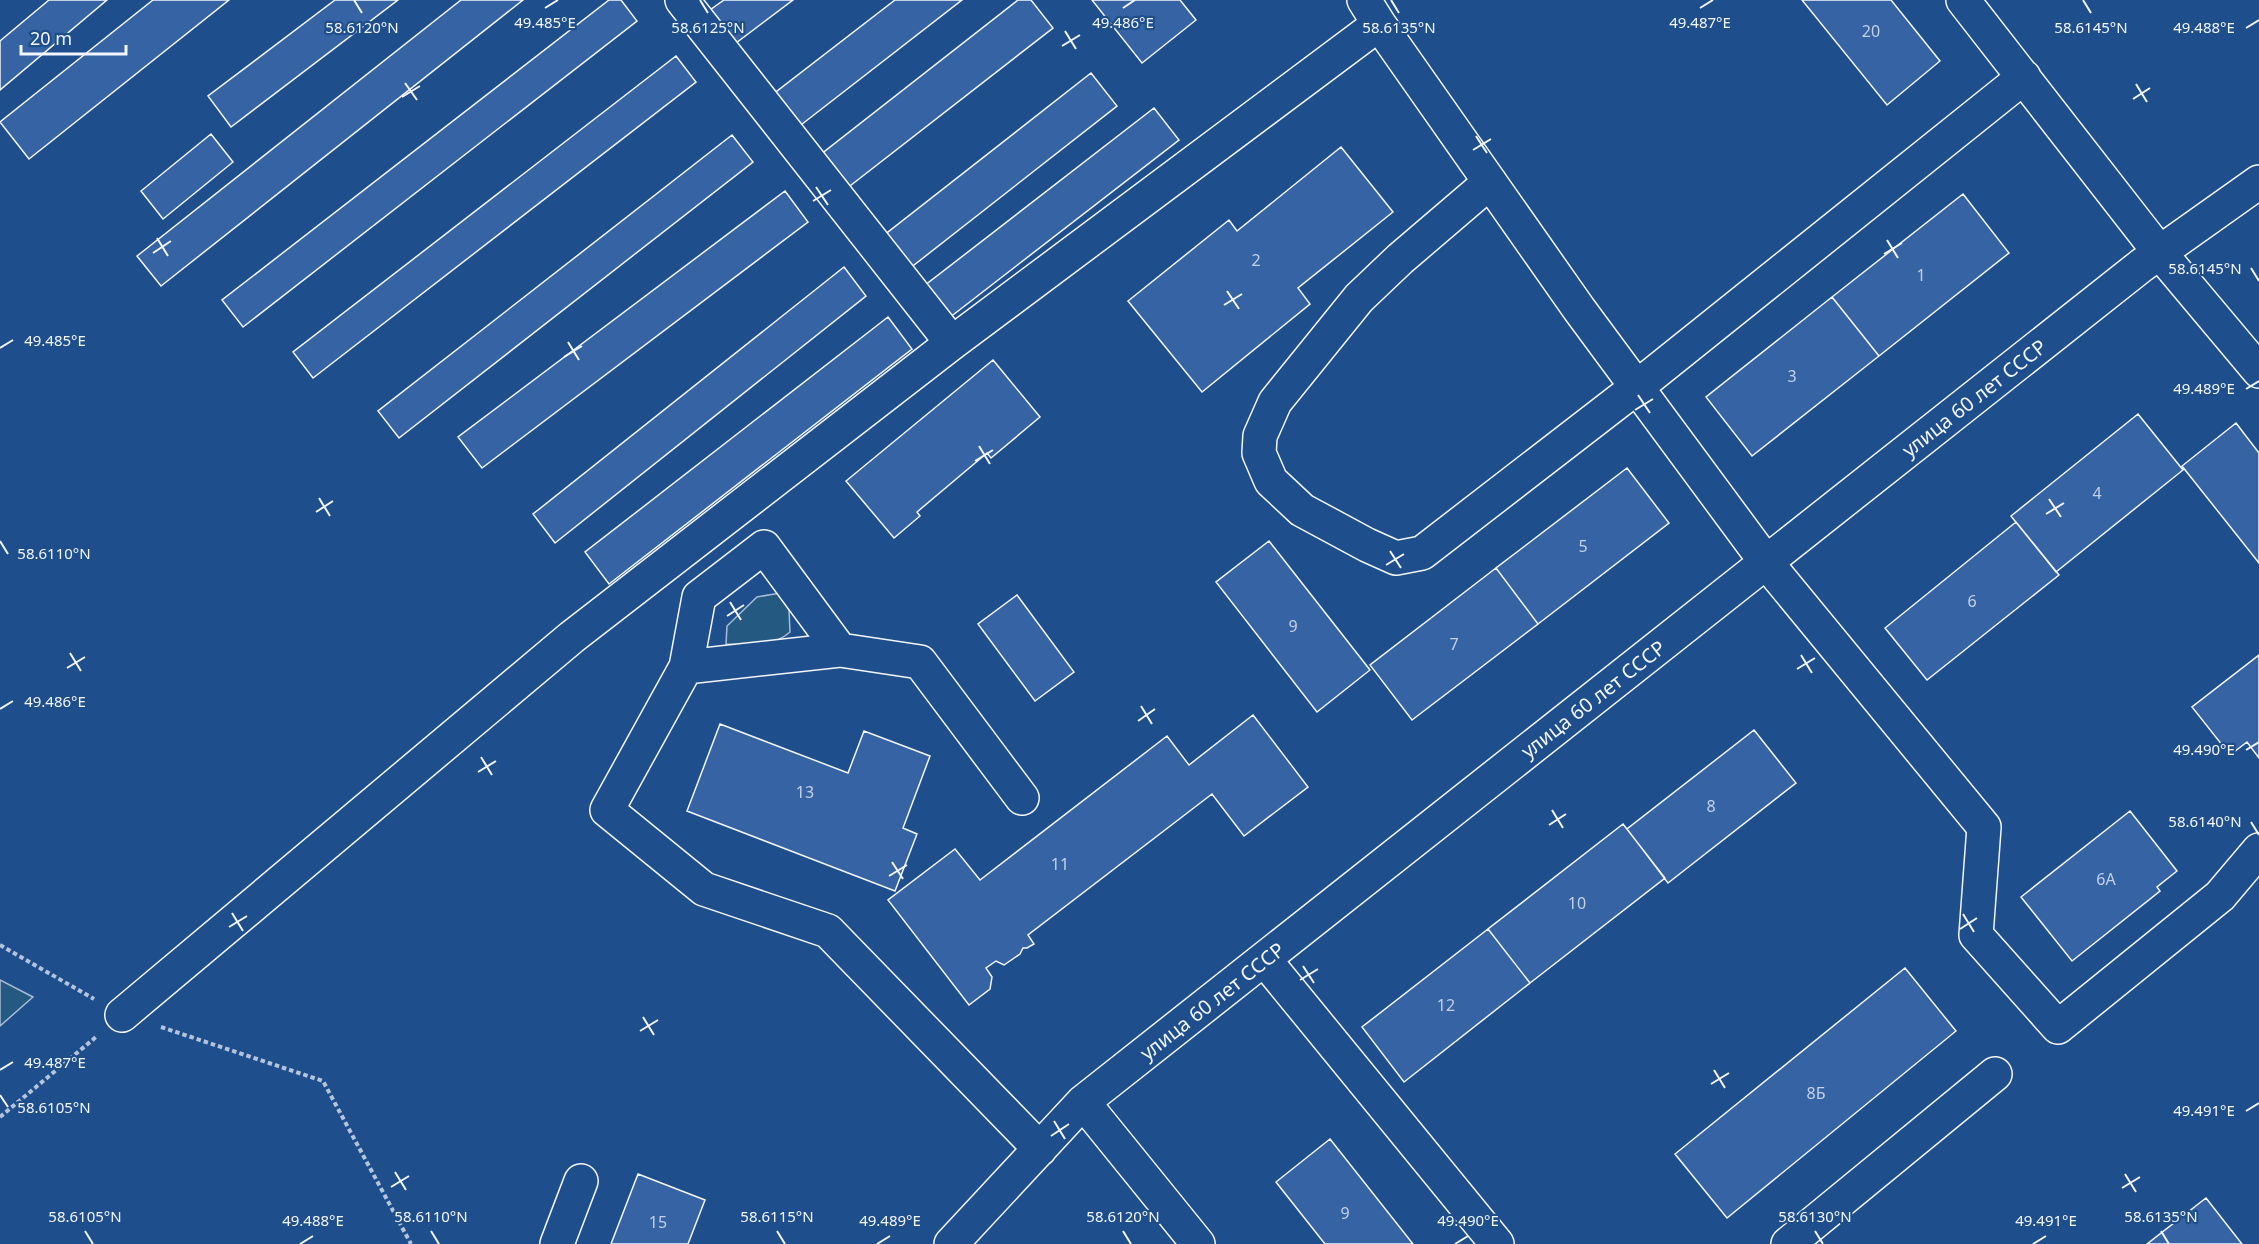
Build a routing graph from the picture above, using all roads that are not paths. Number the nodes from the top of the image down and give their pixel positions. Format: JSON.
{"nodes":[{"id":1,"x":682,"y":0,"type":"edge"},
{"id":2,"x":1963,"y":0,"type":"edge"},
{"id":3,"x":1372,"y":12,"type":"edge"},
{"id":4,"x":2024,"y":77,"type":"junction"},
{"id":5,"x":1490,"y":182,"type":"junction"},
{"id":6,"x":2259,"y":182,"type":"edge"},
{"id":7,"x":2160,"y":253,"type":"junction"},
{"id":8,"x":952,"y":343,"type":"junction"},
{"id":9,"x":2259,"y":371,"type":"edge"},
{"id":10,"x":1637,"y":387,"type":"junction"},
{"id":11,"x":1766,"y":562,"type":"junction"},
{"id":12,"x":840,"y":650,"type":"junction"},
{"id":13,"x":686,"y":667,"type":"junction"},
{"id":14,"x":1022,"y":798,"type":"dead end"},
{"id":15,"x":2259,"y":850,"type":"edge"},
{"id":16,"x":1264,"y":959,"type":"junction"},
{"id":17,"x":122,"y":1015,"type":"road end"},
{"id":18,"x":1995,"y":1074,"type":"dead end"},
{"id":19,"x":1083,"y":1102,"type":"junction"},
{"id":20,"x":1040,"y":1149,"type":"junction"},
{"id":21,"x":581,"y":1181,"type":"dead end"},
{"id":22,"x":557,"y":1244,"type":"edge"},
{"id":23,"x":951,"y":1244,"type":"edge"},
{"id":24,"x":1198,"y":1244,"type":"edge"},
{"id":25,"x":1497,"y":1244,"type":"edge"},
{"id":26,"x":1788,"y":1244,"type":"edge"}],
"edges":[{"from":1,"to":8,"type":"street"},
{"from":2,"to":4,"type":"street"},
{"from":3,"to":5,"type":"street"},
{"from":3,"to":8,"type":"street"},
{"from":4,"to":7,"type":"street"},
{"from":4,"to":10,"type":"street"},
{"from":5,"to":10,"type":"street"},
{"from":5,"to":10,"type":"street"},
{"from":6,"to":7,"type":"street","name":"улица 60 лет СССР"},
{"from":7,"to":9,"type":"street"},
{"from":7,"to":11,"type":"street","name":"улица 60 лет СССР"},
{"from":8,"to":17,"type":"street"},
{"from":10,"to":11,"type":"street"},
{"from":11,"to":15,"type":"street"},
{"from":11,"to":16,"type":"street","name":"улица 60 лет СССР"},
{"from":12,"to":13,"type":"street"},
{"from":12,"to":13,"type":"street"},
{"from":12,"to":14,"type":"street"},
{"from":13,"to":20,"type":"street"},
{"from":16,"to":19,"type":"street","name":"улица 60 лет СССР"},
{"from":16,"to":25,"type":"street"},
{"from":18,"to":26,"type":"street"},
{"from":19,"to":20,"type":"street","name":"улица 60 лет СССР"},
{"from":19,"to":24,"type":"street"},
{"from":20,"to":23,"type":"street","name":"улица 60 лет СССР"},
{"from":21,"to":22,"type":"street"}]}
